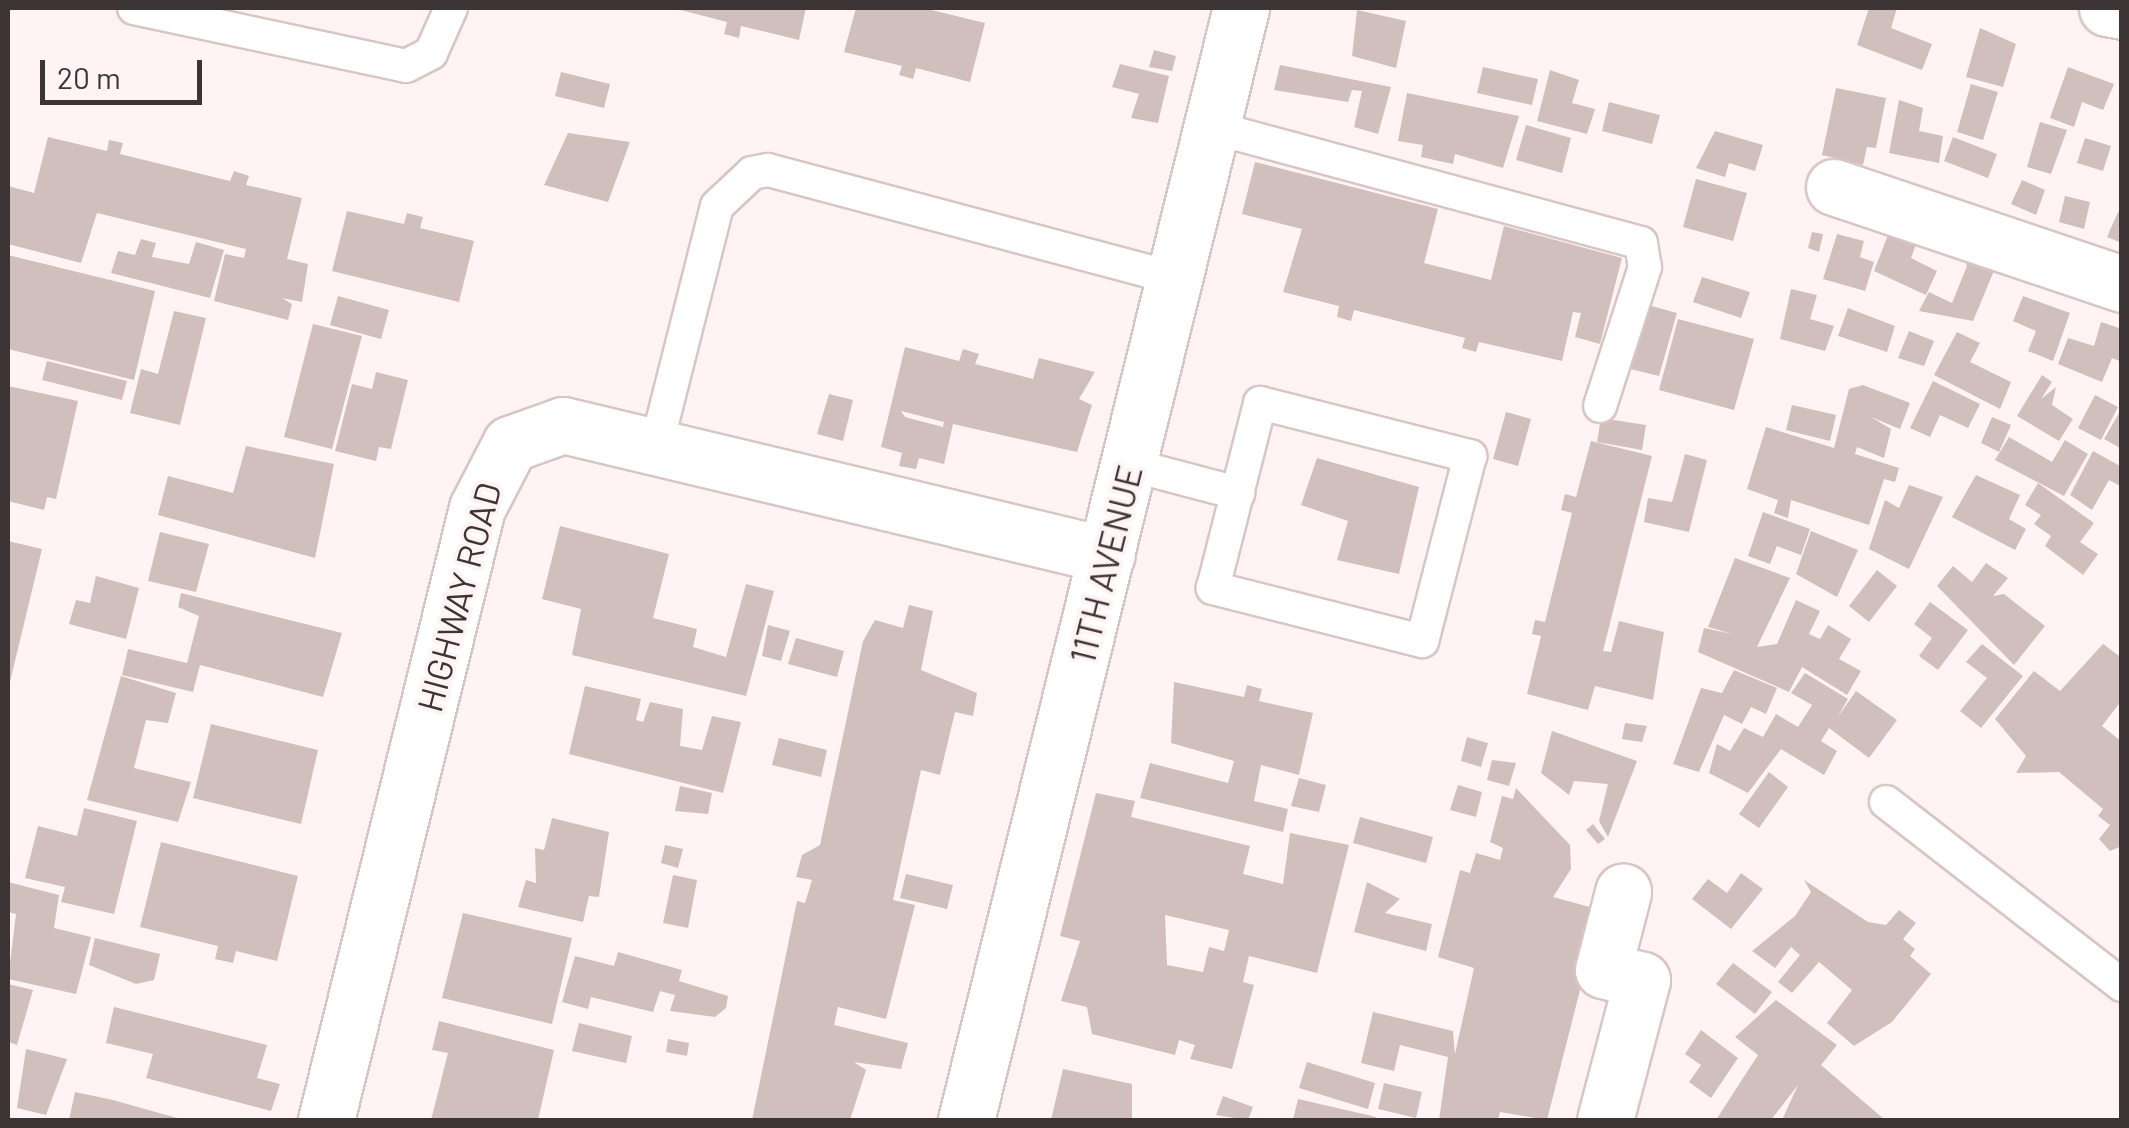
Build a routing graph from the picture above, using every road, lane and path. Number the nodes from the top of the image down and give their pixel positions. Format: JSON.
{"nodes":[{"id":1,"x":134,"y":8,"type":"edge"},
{"id":2,"x":451,"y":8,"type":"edge"},
{"id":3,"x":1241,"y":8,"type":"edge"},
{"id":4,"x":2107,"y":8,"type":"edge"},
{"id":5,"x":2122,"y":12,"type":"edge"},
{"id":6,"x":1215,"y":128,"type":"junction"},
{"id":7,"x":1834,"y":187,"type":"dead end"},
{"id":8,"x":1179,"y":278,"type":"junction"},
{"id":9,"x":2122,"y":284,"type":"edge"},
{"id":10,"x":1600,"y":406,"type":"dead end"},
{"id":11,"x":657,"y":443,"type":"junction"},
{"id":12,"x":1131,"y":464,"type":"junction"},
{"id":13,"x":1238,"y":492,"type":"junction"},
{"id":14,"x":1107,"y":555,"type":"junction"},
{"id":15,"x":1886,"y":802,"type":"dead end"},
{"id":16,"x":1623,"y":892,"type":"dead end"},
{"id":17,"x":2122,"y":985,"type":"edge"},
{"id":18,"x":326,"y":1120,"type":"edge"},
{"id":19,"x":966,"y":1120,"type":"edge"},
{"id":20,"x":1605,"y":1120,"type":"edge"}],
"edges":[{"from":1,"to":2,"type":"lane"},
{"from":3,"to":6,"type":"street","name":"11TH AVENUE"},
{"from":4,"to":5,"type":"street"},
{"from":6,"to":8,"type":"street","name":"11TH AVENUE"},
{"from":6,"to":10,"type":"lane"},
{"from":7,"to":9,"type":"street"},
{"from":8,"to":11,"type":"lane"},
{"from":8,"to":12,"type":"street","name":"11TH AVENUE"},
{"from":11,"to":14,"type":"street","name":"HIGHWAY ROAD"},
{"from":11,"to":18,"type":"street","name":"HIGHWAY ROAD"},
{"from":12,"to":13,"type":"lane"},
{"from":12,"to":14,"type":"street","name":"11TH AVENUE"},
{"from":13,"to":13,"type":"lane"},
{"from":14,"to":19,"type":"street","name":"11TH AVENUE"},
{"from":15,"to":17,"type":"lane"},
{"from":16,"to":20,"type":"street"}]}
